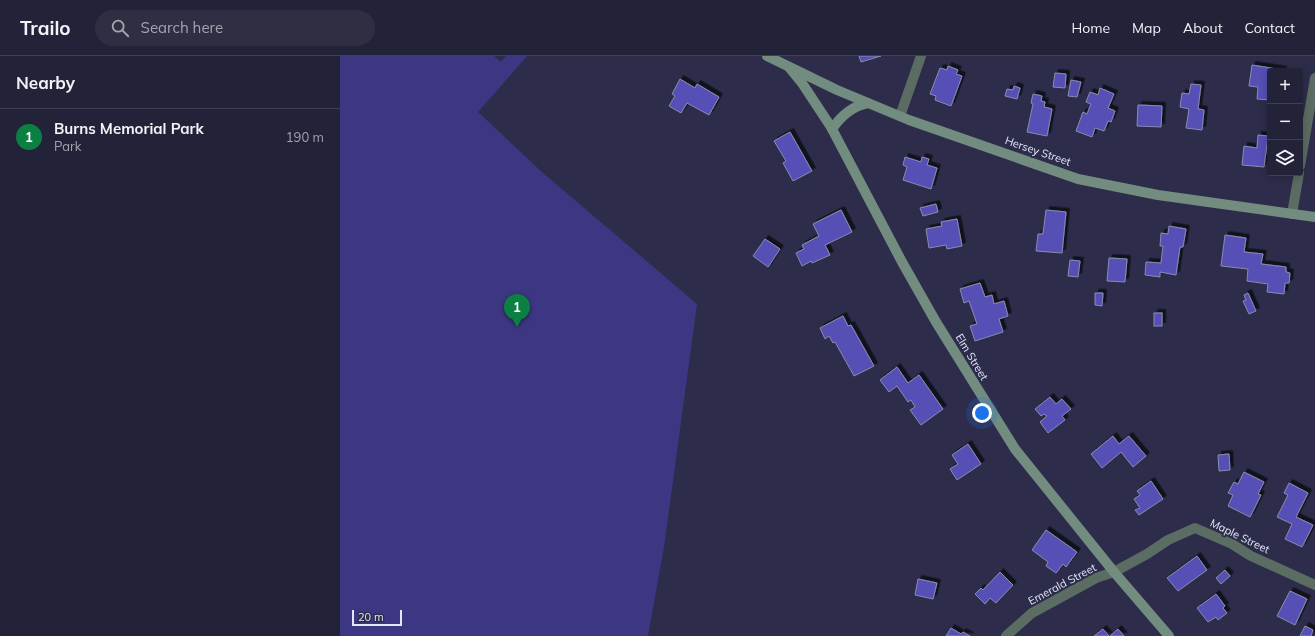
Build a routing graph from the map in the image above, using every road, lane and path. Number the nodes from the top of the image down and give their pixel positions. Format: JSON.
{"nodes":[{"id":1,"x":767,"y":56,"type":"edge"},
{"id":2,"x":921,"y":56,"type":"edge"},
{"id":3,"x":789,"y":67,"type":"junction"},
{"id":4,"x":1315,"y":78,"type":"edge"},
{"id":5,"x":868,"y":103,"type":"junction"},
{"id":6,"x":900,"y":116,"type":"junction"},
{"id":7,"x":832,"y":129,"type":"junction"},
{"id":8,"x":1303,"y":148,"type":"edge"},
{"id":9,"x":1298,"y":176,"type":"edge"},
{"id":10,"x":1292,"y":214,"type":"junction"},
{"id":11,"x":1315,"y":217,"type":"edge"},
{"id":12,"x":1114,"y":572,"type":"junction"},
{"id":13,"x":1315,"y":585,"type":"edge"},
{"id":14,"x":1006,"y":636,"type":"edge"},
{"id":15,"x":1169,"y":636,"type":"edge"}],
"edges":[{"from":1,"to":3,"type":"street","name":"Hersey Street"},
{"from":2,"to":6,"type":"street"},
{"from":3,"to":5,"type":"street","name":"Hersey Street"},
{"from":3,"to":7,"type":"street","name":"Elm Street"},
{"from":4,"to":8,"type":"street"},
{"from":5,"to":6,"type":"street","name":"Hersey Street"},
{"from":5,"to":7,"type":"street"},
{"from":6,"to":10,"type":"street","name":"Hersey Street"},
{"from":7,"to":12,"type":"street","name":"Elm Street"},
{"from":9,"to":10,"type":"street"},
{"from":10,"to":11,"type":"street","name":"Hersey Street"},
{"from":12,"to":13,"type":"street","name":"Maple Street"},
{"from":12,"to":14,"type":"street","name":"Emerald Street"},
{"from":12,"to":15,"type":"street","name":"Elm Street"}]}
